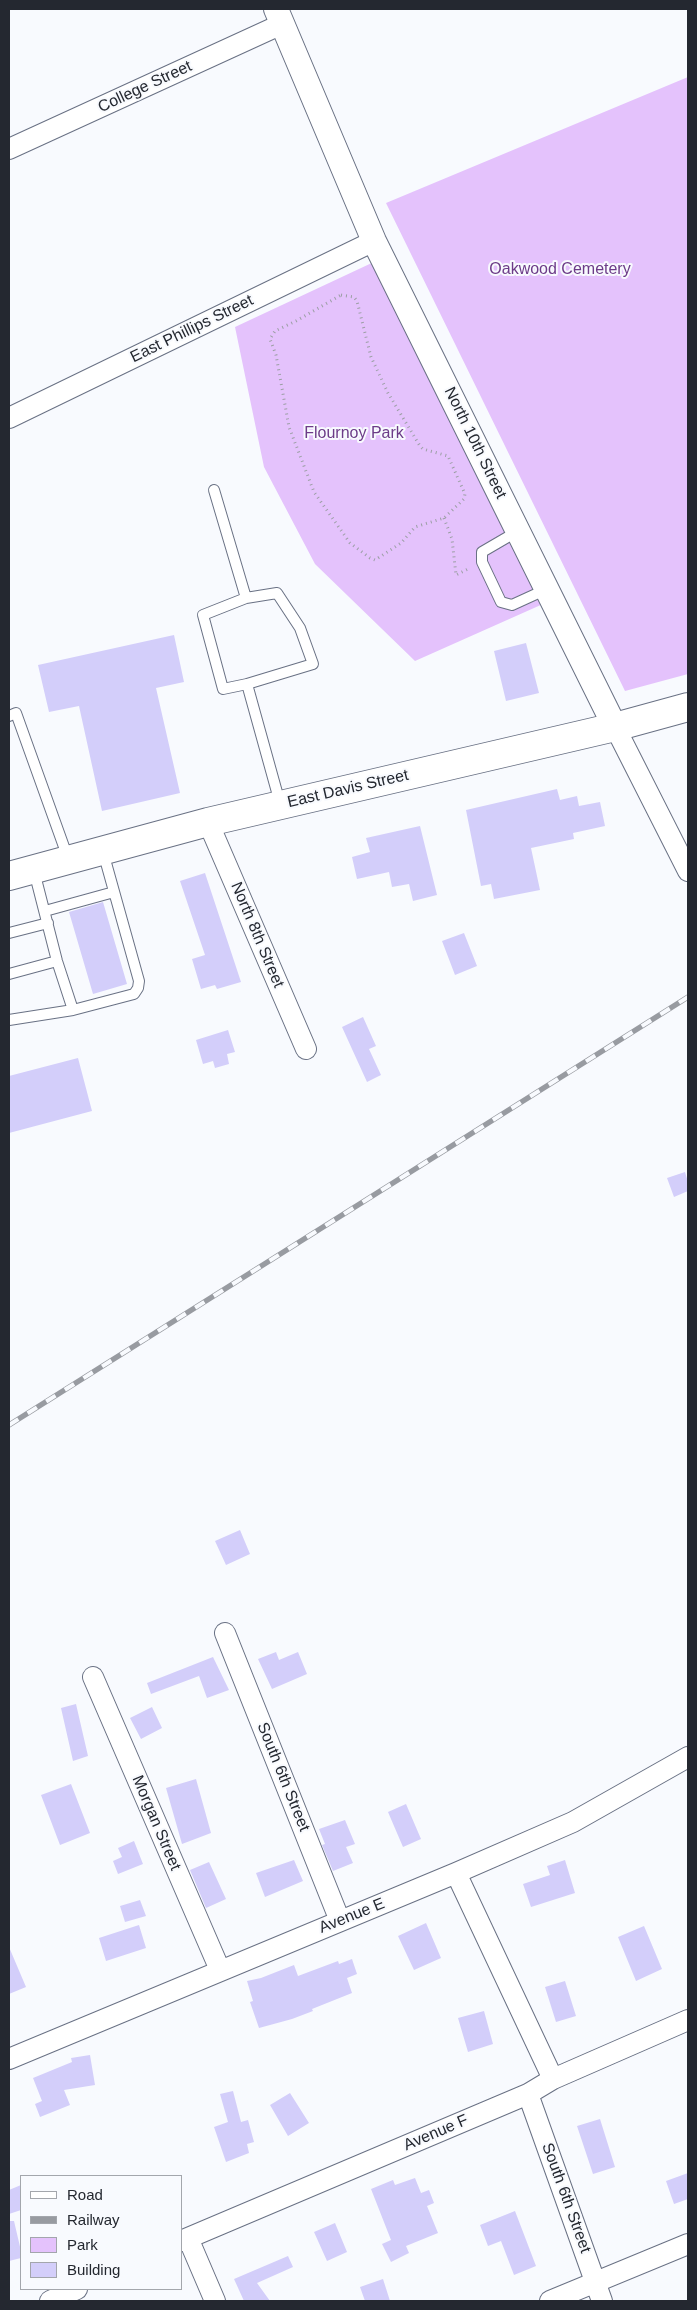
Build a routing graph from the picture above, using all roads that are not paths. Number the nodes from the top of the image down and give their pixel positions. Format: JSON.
{"nodes":[{"id":1,"x":279,"y":16,"type":"edge"},
{"id":2,"x":9,"y":149,"type":"edge"},
{"id":3,"x":374,"y":241,"type":"junction"},
{"id":4,"x":9,"y":418,"type":"edge"},
{"id":5,"x":214,"y":490,"type":"dead end"},
{"id":6,"x":518,"y":531,"type":"junction"},
{"id":7,"x":547,"y":589,"type":"junction"},
{"id":8,"x":246,"y":598,"type":"junction"},
{"id":9,"x":247,"y":684,"type":"junction"},
{"id":10,"x":688,"y":708,"type":"edge"},
{"id":11,"x":9,"y":716,"type":"edge"},
{"id":12,"x":615,"y":727,"type":"junction"},
{"id":13,"x":280,"y":804,"type":"junction"},
{"id":14,"x":208,"y":822,"type":"junction"},
{"id":15,"x":102,"y":850,"type":"junction"},
{"id":16,"x":69,"y":860,"type":"junction"},
{"id":17,"x":688,"y":871,"type":"edge"},
{"id":18,"x":21,"y":873,"type":"edge"},
{"id":19,"x":114,"y":892,"type":"junction"},
{"id":20,"x":44,"y":911,"type":"junction"},
{"id":21,"x":48,"y":923,"type":"junction"},
{"id":22,"x":9,"y":933,"type":"edge"},
{"id":23,"x":58,"y":961,"type":"junction"},
{"id":24,"x":9,"y":974,"type":"edge"},
{"id":25,"x":73,"y":1010,"type":"junction"},
{"id":26,"x":9,"y":1020,"type":"edge"},
{"id":27,"x":306,"y":1049,"type":"dead end"},
{"id":28,"x":225,"y":1633,"type":"dead end"},
{"id":29,"x":93,"y":1677,"type":"dead end"},
{"id":30,"x":688,"y":1757,"type":"edge"},
{"id":31,"x":456,"y":1873,"type":"junction"},
{"id":32,"x":340,"y":1921,"type":"junction"},
{"id":33,"x":220,"y":1970,"type":"junction"},
{"id":34,"x":688,"y":2020,"type":"edge"},
{"id":35,"x":9,"y":2059,"type":"edge"},
{"id":36,"x":553,"y":2079,"type":"junction"},
{"id":37,"x":528,"y":2094,"type":"junction"},
{"id":38,"x":185,"y":2239,"type":"edge"},
{"id":39,"x":688,"y":2244,"type":"edge"},
{"id":40,"x":75,"y":2290,"type":"edge"},
{"id":41,"x":599,"y":2292,"type":"edge"},
{"id":42,"x":50,"y":2301,"type":"edge"},
{"id":43,"x":215,"y":2301,"type":"edge"},
{"id":44,"x":553,"y":2301,"type":"edge"}],
"edges":[{"from":1,"to":2,"type":"street","name":"College Street"},
{"from":1,"to":3,"type":"street","name":"North 10th Street"},
{"from":3,"to":4,"type":"street","name":"East Phillips Street"},
{"from":3,"to":6,"type":"street","name":"North 10th Street"},
{"from":5,"to":8,"type":"lane"},
{"from":6,"to":7,"type":"street","name":"North 10th Street"},
{"from":6,"to":7,"type":"lane"},
{"from":7,"to":12,"type":"street","name":"North 10th Street"},
{"from":8,"to":9,"type":"lane"},
{"from":8,"to":9,"type":"lane"},
{"from":9,"to":13,"type":"lane"},
{"from":10,"to":12,"type":"main road","name":"East Davis Street"},
{"from":11,"to":16,"type":"lane"},
{"from":12,"to":13,"type":"main road","name":"East Davis Street"},
{"from":12,"to":17,"type":"street","name":"North 10th Street"},
{"from":13,"to":14,"type":"main road","name":"East Davis Street"},
{"from":14,"to":15,"type":"main road","name":"East Davis Street"},
{"from":14,"to":27,"type":"street","name":"North 8th Street"},
{"from":15,"to":16,"type":"main road","name":"East Davis Street"},
{"from":15,"to":19,"type":"lane"},
{"from":16,"to":18,"type":"main road","name":"East Davis Street"},
{"from":18,"to":20,"type":"lane"},
{"from":19,"to":20,"type":"lane"},
{"from":19,"to":25,"type":"lane"},
{"from":20,"to":21,"type":"lane"},
{"from":21,"to":22,"type":"lane"},
{"from":21,"to":23,"type":"lane"},
{"from":23,"to":24,"type":"lane"},
{"from":23,"to":25,"type":"lane"},
{"from":25,"to":26,"type":"lane"},
{"from":28,"to":32,"type":"street","name":"South 6th Street"},
{"from":29,"to":33,"type":"street","name":"Morgan Street"},
{"from":30,"to":31,"type":"street","name":"Avenue E"},
{"from":31,"to":32,"type":"street","name":"Avenue E"},
{"from":31,"to":36,"type":"street"},
{"from":32,"to":33,"type":"street","name":"Avenue E"},
{"from":33,"to":35,"type":"street","name":"Avenue E"},
{"from":34,"to":36,"type":"street","name":"Avenue F"},
{"from":36,"to":37,"type":"street","name":"Avenue F"},
{"from":37,"to":38,"type":"street","name":"Avenue F"},
{"from":37,"to":41,"type":"street","name":"South 6th Street"},
{"from":38,"to":43,"type":"street"},
{"from":39,"to":41,"type":"street"},
{"from":40,"to":42,"type":"street"},
{"from":41,"to":44,"type":"street"}]}
